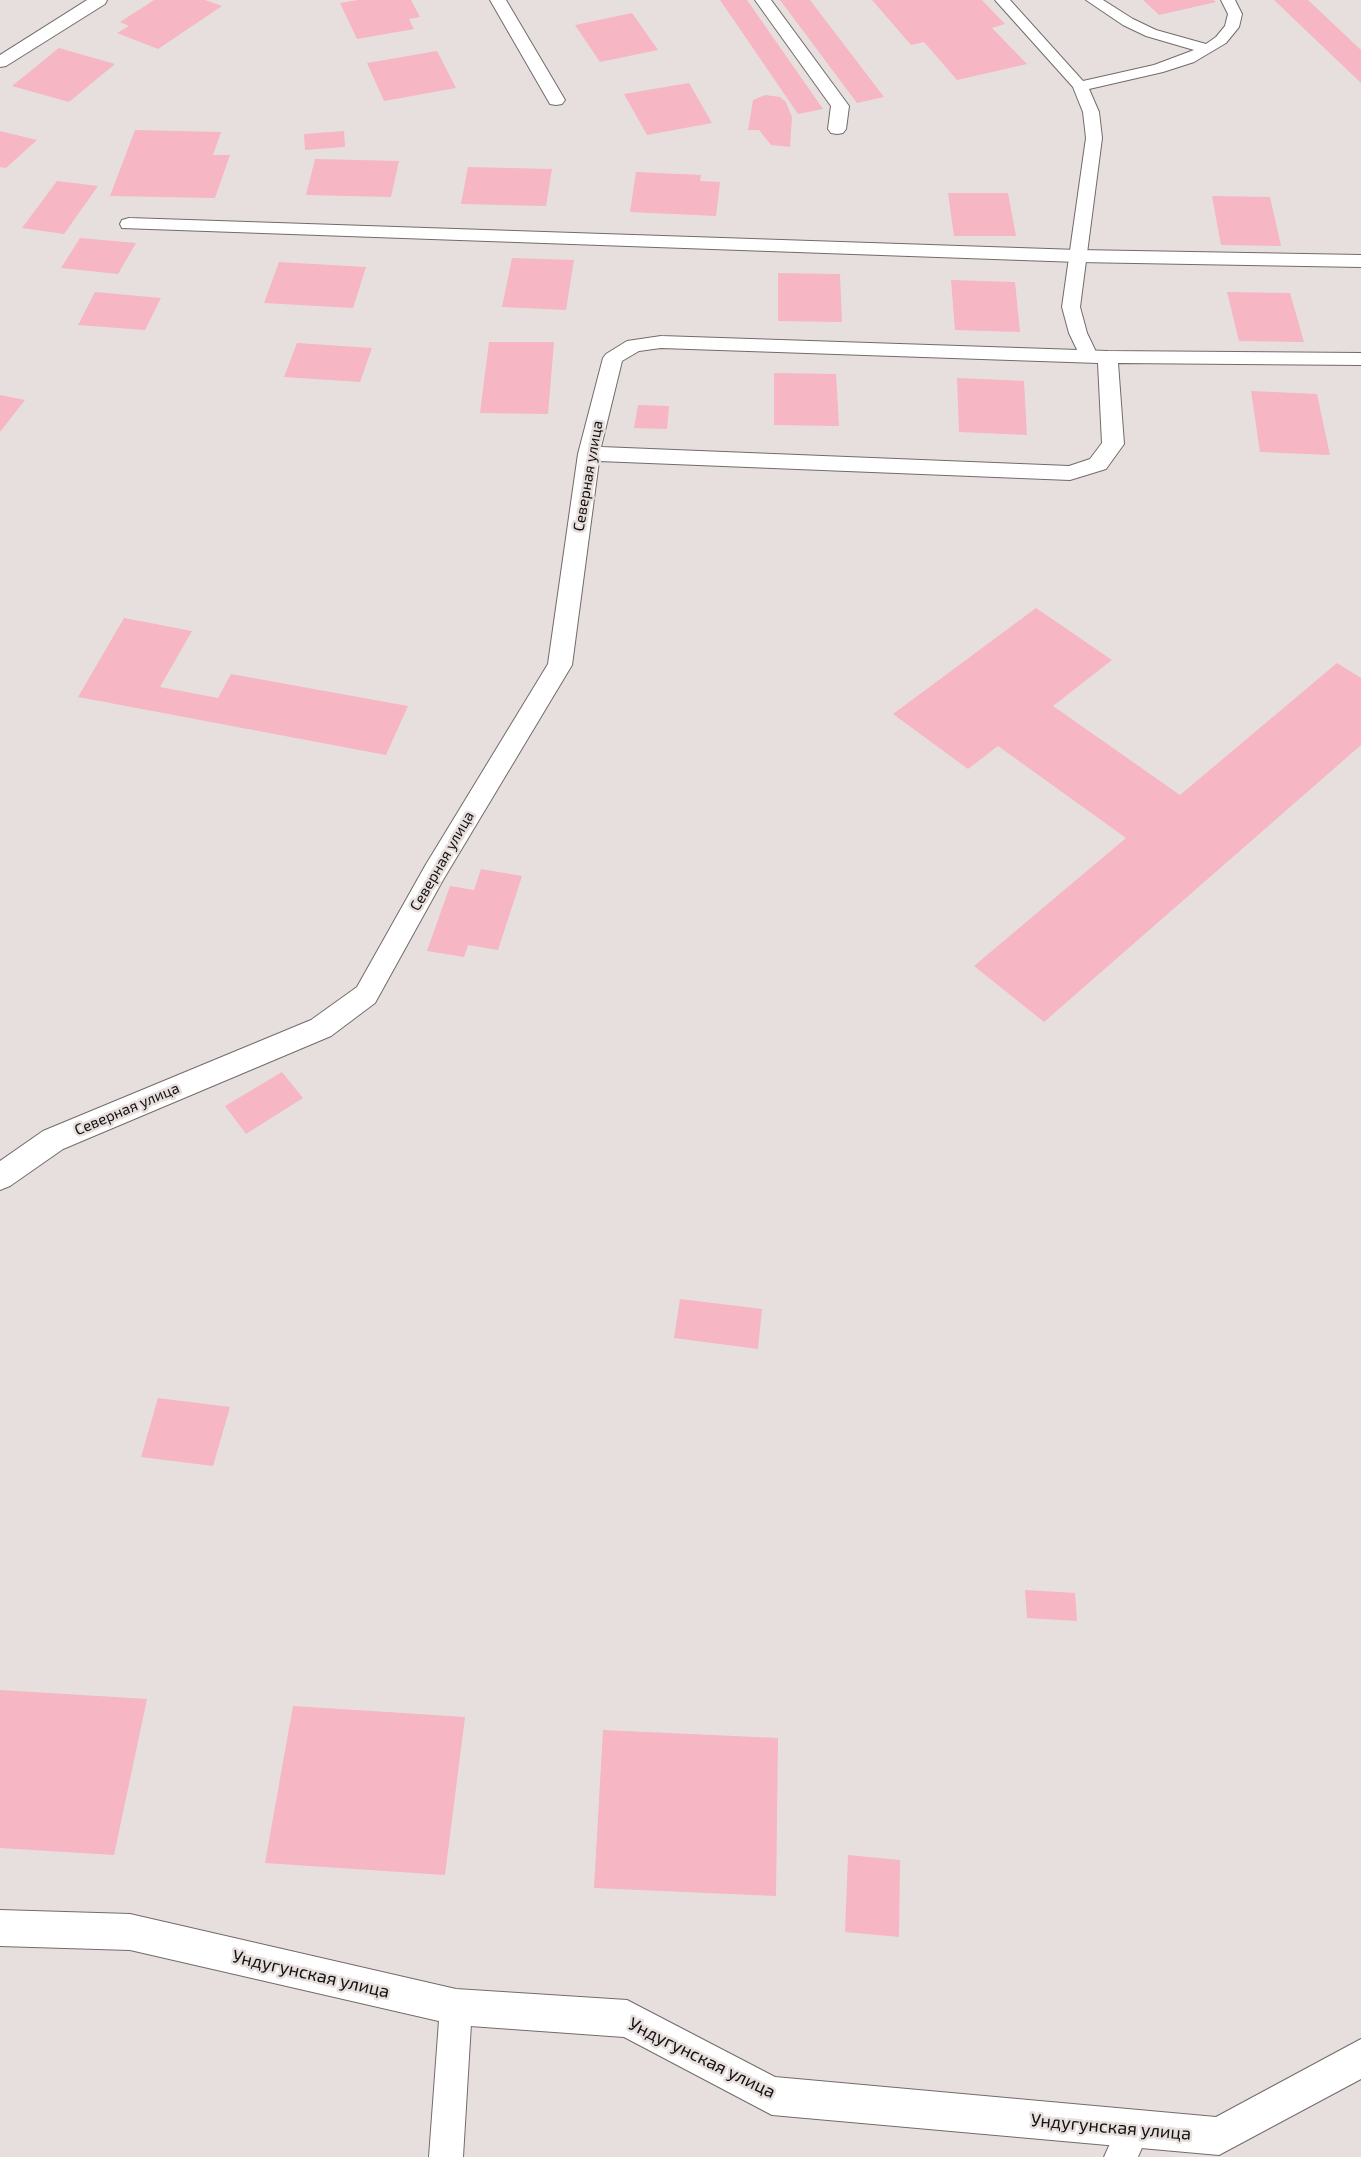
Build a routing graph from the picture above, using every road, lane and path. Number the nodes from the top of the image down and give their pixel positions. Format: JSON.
{"nodes":[{"id":1,"x":99,"y":0,"type":"edge"},
{"id":2,"x":498,"y":0,"type":"edge"},
{"id":3,"x":763,"y":0,"type":"edge"},
{"id":4,"x":1002,"y":0,"type":"edge"},
{"id":5,"x":1093,"y":0,"type":"edge"},
{"id":6,"x":1228,"y":0,"type":"edge"},
{"id":7,"x":1208,"y":49,"type":"junction"},
{"id":8,"x":0,"y":62,"type":"edge"},
{"id":9,"x":1080,"y":86,"type":"junction"},
{"id":10,"x":556,"y":100,"type":"dead end"},
{"id":11,"x":837,"y":129,"type":"dead end"},
{"id":12,"x":129,"y":224,"type":"dead end"},
{"id":13,"x":1078,"y":256,"type":"junction"},
{"id":14,"x":1361,"y":261,"type":"edge"},
{"id":15,"x":1098,"y":356,"type":"junction"},
{"id":16,"x":1361,"y":359,"type":"edge"},
{"id":17,"x":589,"y":454,"type":"junction"},
{"id":18,"x":0,"y":1177,"type":"edge"},
{"id":19,"x":0,"y":1928,"type":"edge"},
{"id":20,"x":456,"y":2007,"type":"junction"},
{"id":21,"x":1361,"y":2058,"type":"edge"},
{"id":22,"x":1128,"y":2143,"type":"edge"},
{"id":23,"x":446,"y":2157,"type":"edge"}],
"edges":[{"from":1,"to":8,"type":"street"},
{"from":2,"to":10,"type":"street"},
{"from":3,"to":11,"type":"street"},
{"from":4,"to":9,"type":"lane"},
{"from":5,"to":7,"type":"lane"},
{"from":6,"to":7,"type":"lane"},
{"from":7,"to":9,"type":"lane"},
{"from":9,"to":13,"type":"lane"},
{"from":12,"to":13,"type":"street"},
{"from":13,"to":14,"type":"street"},
{"from":13,"to":15,"type":"lane"},
{"from":15,"to":16,"type":"street"},
{"from":15,"to":17,"type":"street","name":"Северная улица"},
{"from":15,"to":17,"type":"street"},
{"from":17,"to":18,"type":"street","name":"Северная улица"},
{"from":19,"to":20,"type":"street","name":"Ундугунская улица"},
{"from":20,"to":22,"type":"street","name":"Ундугунская улица"},
{"from":20,"to":23,"type":"lane"},
{"from":21,"to":22,"type":"street","name":"Ундугунская улица"}]}
